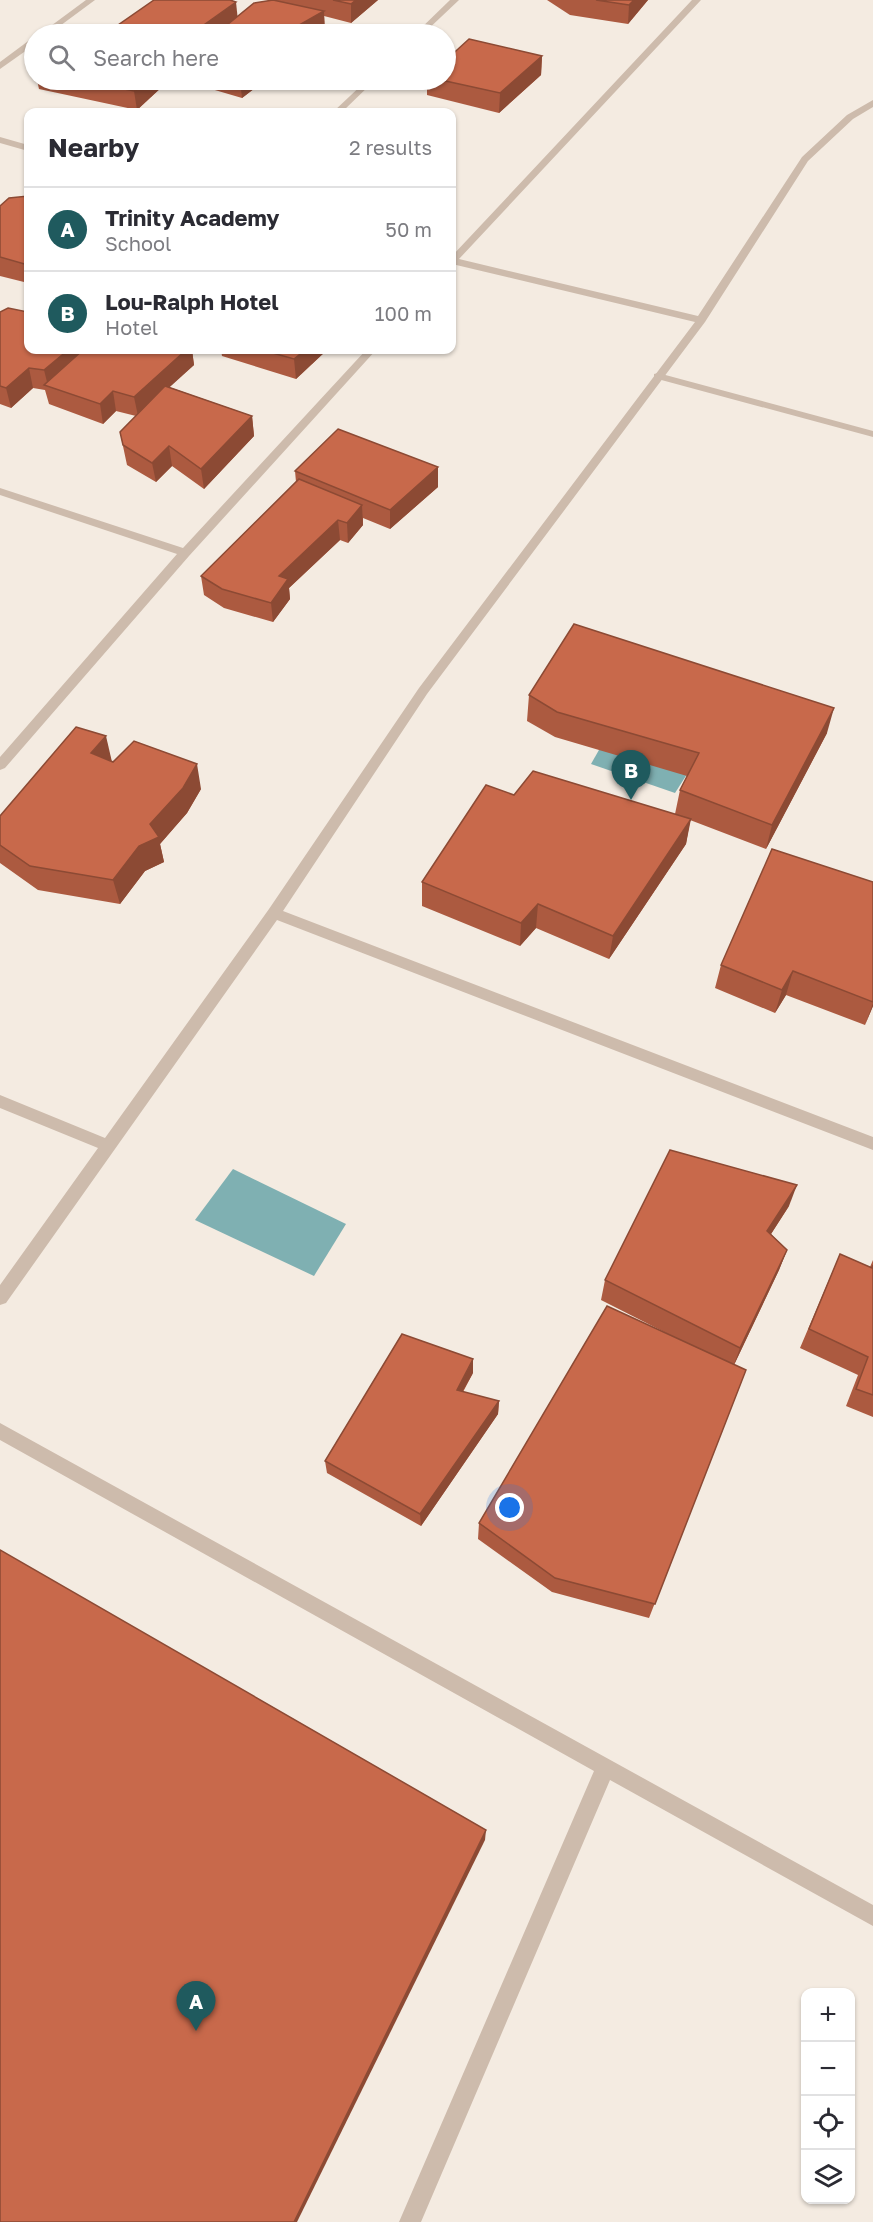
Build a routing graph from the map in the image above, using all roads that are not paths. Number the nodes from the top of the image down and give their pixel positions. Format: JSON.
{"nodes":[{"id":1,"x":91,"y":0,"type":"edge"},
{"id":2,"x":455,"y":0,"type":"edge"},
{"id":3,"x":697,"y":0,"type":"edge"},
{"id":4,"x":58,"y":24,"type":"edge"},
{"id":5,"x":430,"y":24,"type":"edge"},
{"id":6,"x":24,"y":48,"type":"edge"},
{"id":7,"x":0,"y":66,"type":"edge"},
{"id":8,"x":360,"y":90,"type":"edge"},
{"id":9,"x":873,"y":103,"type":"edge"},
{"id":10,"x":341,"y":108,"type":"edge"},
{"id":11,"x":0,"y":140,"type":"edge"},
{"id":12,"x":24,"y":147,"type":"edge"},
{"id":13,"x":456,"y":256,"type":"edge"},
{"id":14,"x":456,"y":261,"type":"edge"},
{"id":15,"x":701,"y":320,"type":"junction"},
{"id":16,"x":367,"y":354,"type":"edge"},
{"id":17,"x":658,"y":376,"type":"junction"},
{"id":18,"x":873,"y":434,"type":"edge"},
{"id":19,"x":0,"y":491,"type":"edge"},
{"id":20,"x":184,"y":553,"type":"junction"},
{"id":21,"x":0,"y":765,"type":"edge"},
{"id":22,"x":274,"y":913,"type":"junction"},
{"id":23,"x":0,"y":1101,"type":"edge"},
{"id":24,"x":873,"y":1144,"type":"edge"},
{"id":25,"x":109,"y":1146,"type":"junction"},
{"id":26,"x":0,"y":1298,"type":"edge"},
{"id":27,"x":0,"y":1431,"type":"edge"},
{"id":28,"x":606,"y":1766,"type":"junction"},
{"id":29,"x":873,"y":1916,"type":"edge"},
{"id":30,"x":410,"y":2222,"type":"edge"}],
"edges":[{"from":1,"to":4,"type":"street"},
{"from":2,"to":5,"type":"street"},
{"from":3,"to":13,"type":"street"},
{"from":6,"to":7,"type":"street"},
{"from":8,"to":10,"type":"street"},
{"from":9,"to":15,"type":"street"},
{"from":11,"to":12,"type":"street"},
{"from":14,"to":15,"type":"street"},
{"from":15,"to":17,"type":"street"},
{"from":16,"to":20,"type":"street"},
{"from":17,"to":18,"type":"street"},
{"from":17,"to":22,"type":"street"},
{"from":19,"to":20,"type":"street"},
{"from":20,"to":21,"type":"street"},
{"from":22,"to":24,"type":"street"},
{"from":22,"to":25,"type":"street"},
{"from":23,"to":25,"type":"street"},
{"from":25,"to":26,"type":"street"},
{"from":27,"to":28,"type":"street"},
{"from":28,"to":29,"type":"street"},
{"from":28,"to":30,"type":"street"}]}
